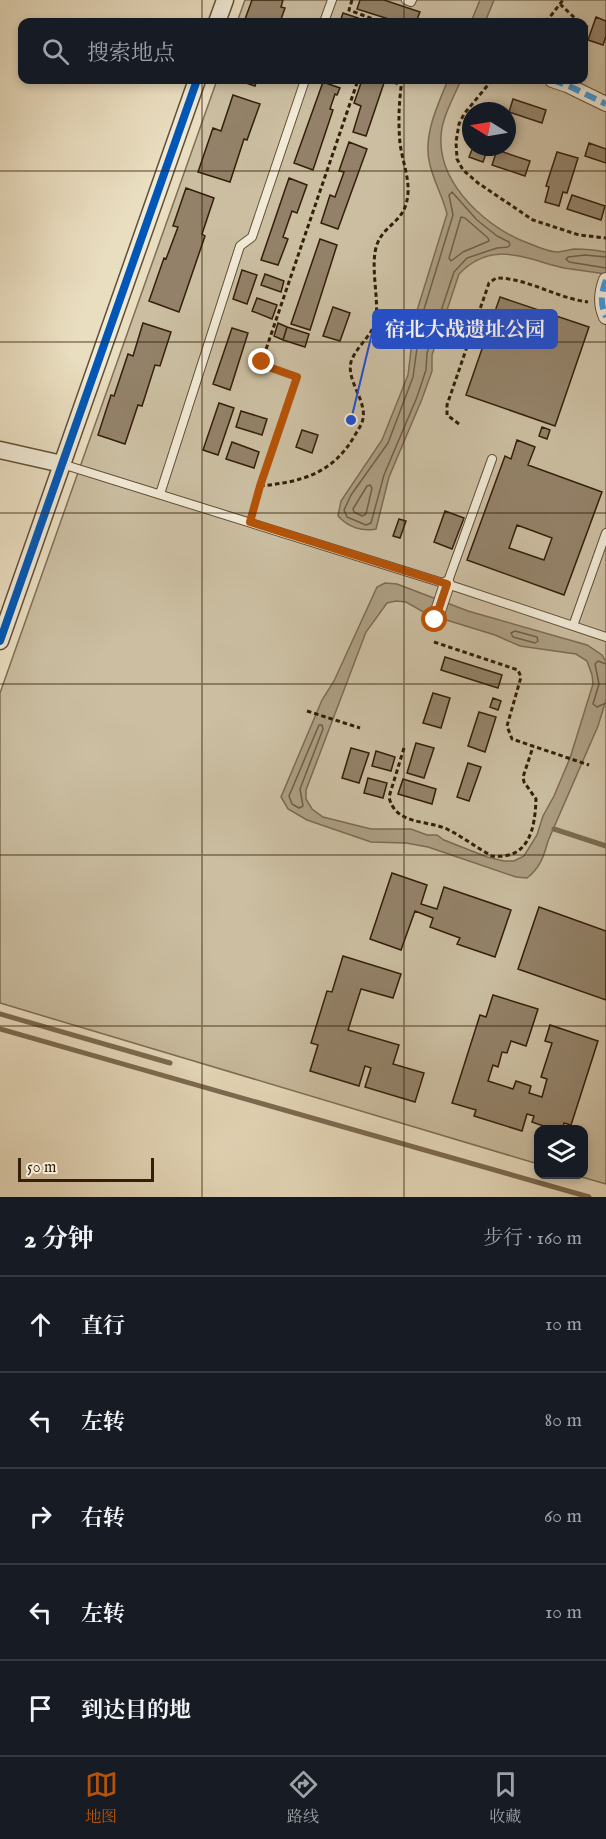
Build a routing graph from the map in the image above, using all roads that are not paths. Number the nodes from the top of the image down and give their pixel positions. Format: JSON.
{"nodes":[{"id":1,"x":225,"y":0,"type":"edge"},
{"id":2,"x":332,"y":0,"type":"edge"},
{"id":3,"x":406,"y":0,"type":"edge"},
{"id":4,"x":412,"y":0,"type":"edge"},
{"id":5,"x":218,"y":18,"type":"edge"},
{"id":6,"x":325,"y":18,"type":"edge"},
{"id":7,"x":196,"y":84,"type":"edge"},
{"id":8,"x":304,"y":84,"type":"edge"},
{"id":9,"x":564,"y":84,"type":"edge"},
{"id":10,"x":606,"y":104,"type":"edge"},
{"id":11,"x":606,"y":280,"type":"edge"},
{"id":12,"x":606,"y":317,"type":"edge"},
{"id":13,"x":0,"y":450,"type":"edge"},
{"id":14,"x":492,"y":459,"type":"dead end"},
{"id":15,"x":62,"y":464,"type":"junction"},
{"id":16,"x":160,"y":494,"type":"junction"},
{"id":17,"x":606,"y":533,"type":"edge"},
{"id":18,"x":447,"y":584,"type":"junction"},
{"id":19,"x":435,"y":620,"type":"dead end"},
{"id":20,"x":573,"y":626,"type":"junction"},
{"id":21,"x":606,"y":638,"type":"edge"},
{"id":22,"x":0,"y":641,"type":"edge"}],
"edges":[{"from":1,"to":5,"type":"street"},
{"from":2,"to":6,"type":"lane"},
{"from":3,"to":4,"type":"lane"},
{"from":7,"to":15,"type":"street"},
{"from":8,"to":16,"type":"lane"},
{"from":9,"to":10,"type":"street"},
{"from":11,"to":12,"type":"street"},
{"from":13,"to":15,"type":"street"},
{"from":14,"to":18,"type":"lane"},
{"from":15,"to":16,"type":"lane"},
{"from":15,"to":22,"type":"street"},
{"from":16,"to":18,"type":"lane"},
{"from":17,"to":20,"type":"lane"},
{"from":18,"to":19,"type":"street"},
{"from":18,"to":20,"type":"lane"},
{"from":20,"to":21,"type":"lane"}]}
